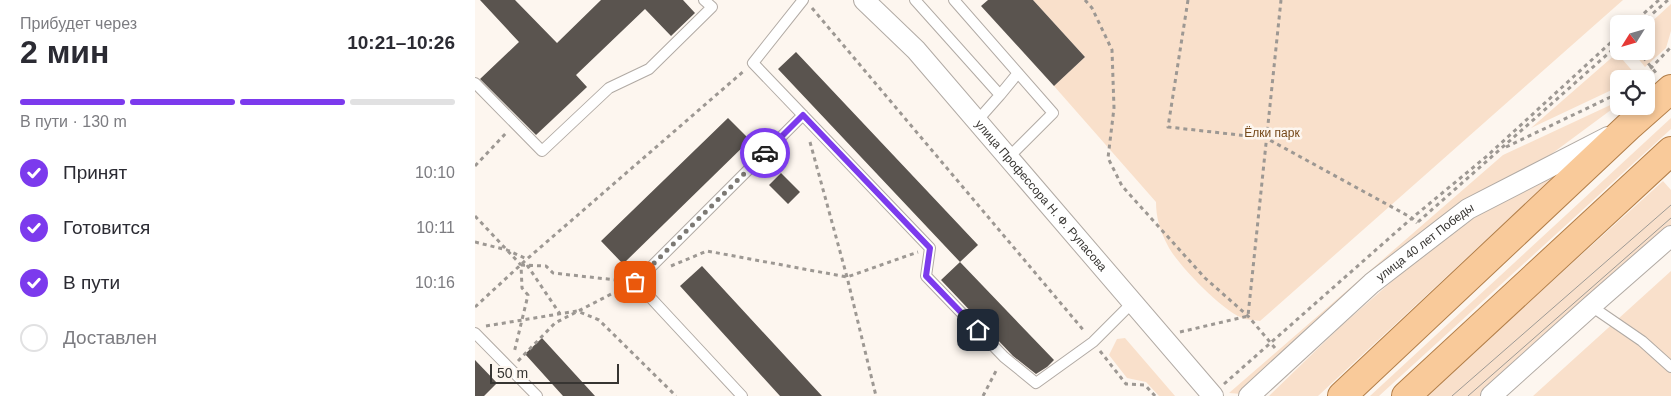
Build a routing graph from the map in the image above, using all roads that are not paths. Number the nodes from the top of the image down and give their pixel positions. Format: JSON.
{"nodes":[{"id":1,"x":705,"y":0,"type":"edge"},
{"id":2,"x":803,"y":0,"type":"edge"},
{"id":3,"x":864,"y":0,"type":"edge"},
{"id":4,"x":915,"y":0,"type":"edge"},
{"id":5,"x":954,"y":0,"type":"edge"},
{"id":6,"x":1018,"y":73,"type":"junction"},
{"id":7,"x":475,"y":83,"type":"edge"},
{"id":8,"x":1671,"y":89,"type":"edge"},
{"id":9,"x":999,"y":95,"type":"junction"},
{"id":10,"x":803,"y":115,"type":"junction"},
{"id":11,"x":977,"y":121,"type":"junction"},
{"id":12,"x":1628,"y":127,"type":"junction"},
{"id":13,"x":1671,"y":151,"type":"edge"},
{"id":14,"x":1008,"y":158,"type":"junction"},
{"id":15,"x":1671,"y":236,"type":"edge"},
{"id":16,"x":1132,"y":303,"type":"junction"},
{"id":17,"x":1591,"y":306,"type":"junction"},
{"id":18,"x":475,"y":333,"type":"edge"},
{"id":19,"x":1671,"y":367,"type":"edge"},
{"id":20,"x":535,"y":395,"type":"edge"},
{"id":21,"x":742,"y":396,"type":"edge"},
{"id":22,"x":1212,"y":396,"type":"edge"},
{"id":23,"x":1249,"y":396,"type":"edge"},
{"id":24,"x":1342,"y":396,"type":"edge"},
{"id":25,"x":1406,"y":396,"type":"edge"},
{"id":26,"x":1491,"y":396,"type":"edge"}],
"edges":[{"from":1,"to":7,"type":"lane"},
{"from":2,"to":10,"type":"lane"},
{"from":3,"to":11,"type":"street","name":"улица Профессора Н. Ф. Рупасова"},
{"from":4,"to":9,"type":"lane"},
{"from":5,"to":6,"type":"lane"},
{"from":6,"to":9,"type":"lane"},
{"from":6,"to":14,"type":"lane"},
{"from":8,"to":12,"type":"main road","name":"улица 40 лет Победы"},
{"from":9,"to":11,"type":"lane"},
{"from":10,"to":16,"type":"lane"},
{"from":10,"to":21,"type":"lane"},
{"from":11,"to":14,"type":"street","name":"улица Профессора Н. Ф. Рупасова"},
{"from":12,"to":23,"type":"street","name":"улица 40 лет Победы"},
{"from":12,"to":24,"type":"main road","name":"улица 40 лет Победы"},
{"from":13,"to":25,"type":"main road"},
{"from":14,"to":16,"type":"street","name":"улица Профессора Н. Ф. Рупасова"},
{"from":15,"to":17,"type":"street"},
{"from":16,"to":22,"type":"street","name":"улица Профессора Н. Ф. Рупасова"},
{"from":17,"to":19,"type":"lane"},
{"from":17,"to":26,"type":"street"},
{"from":18,"to":20,"type":"lane"}]}
